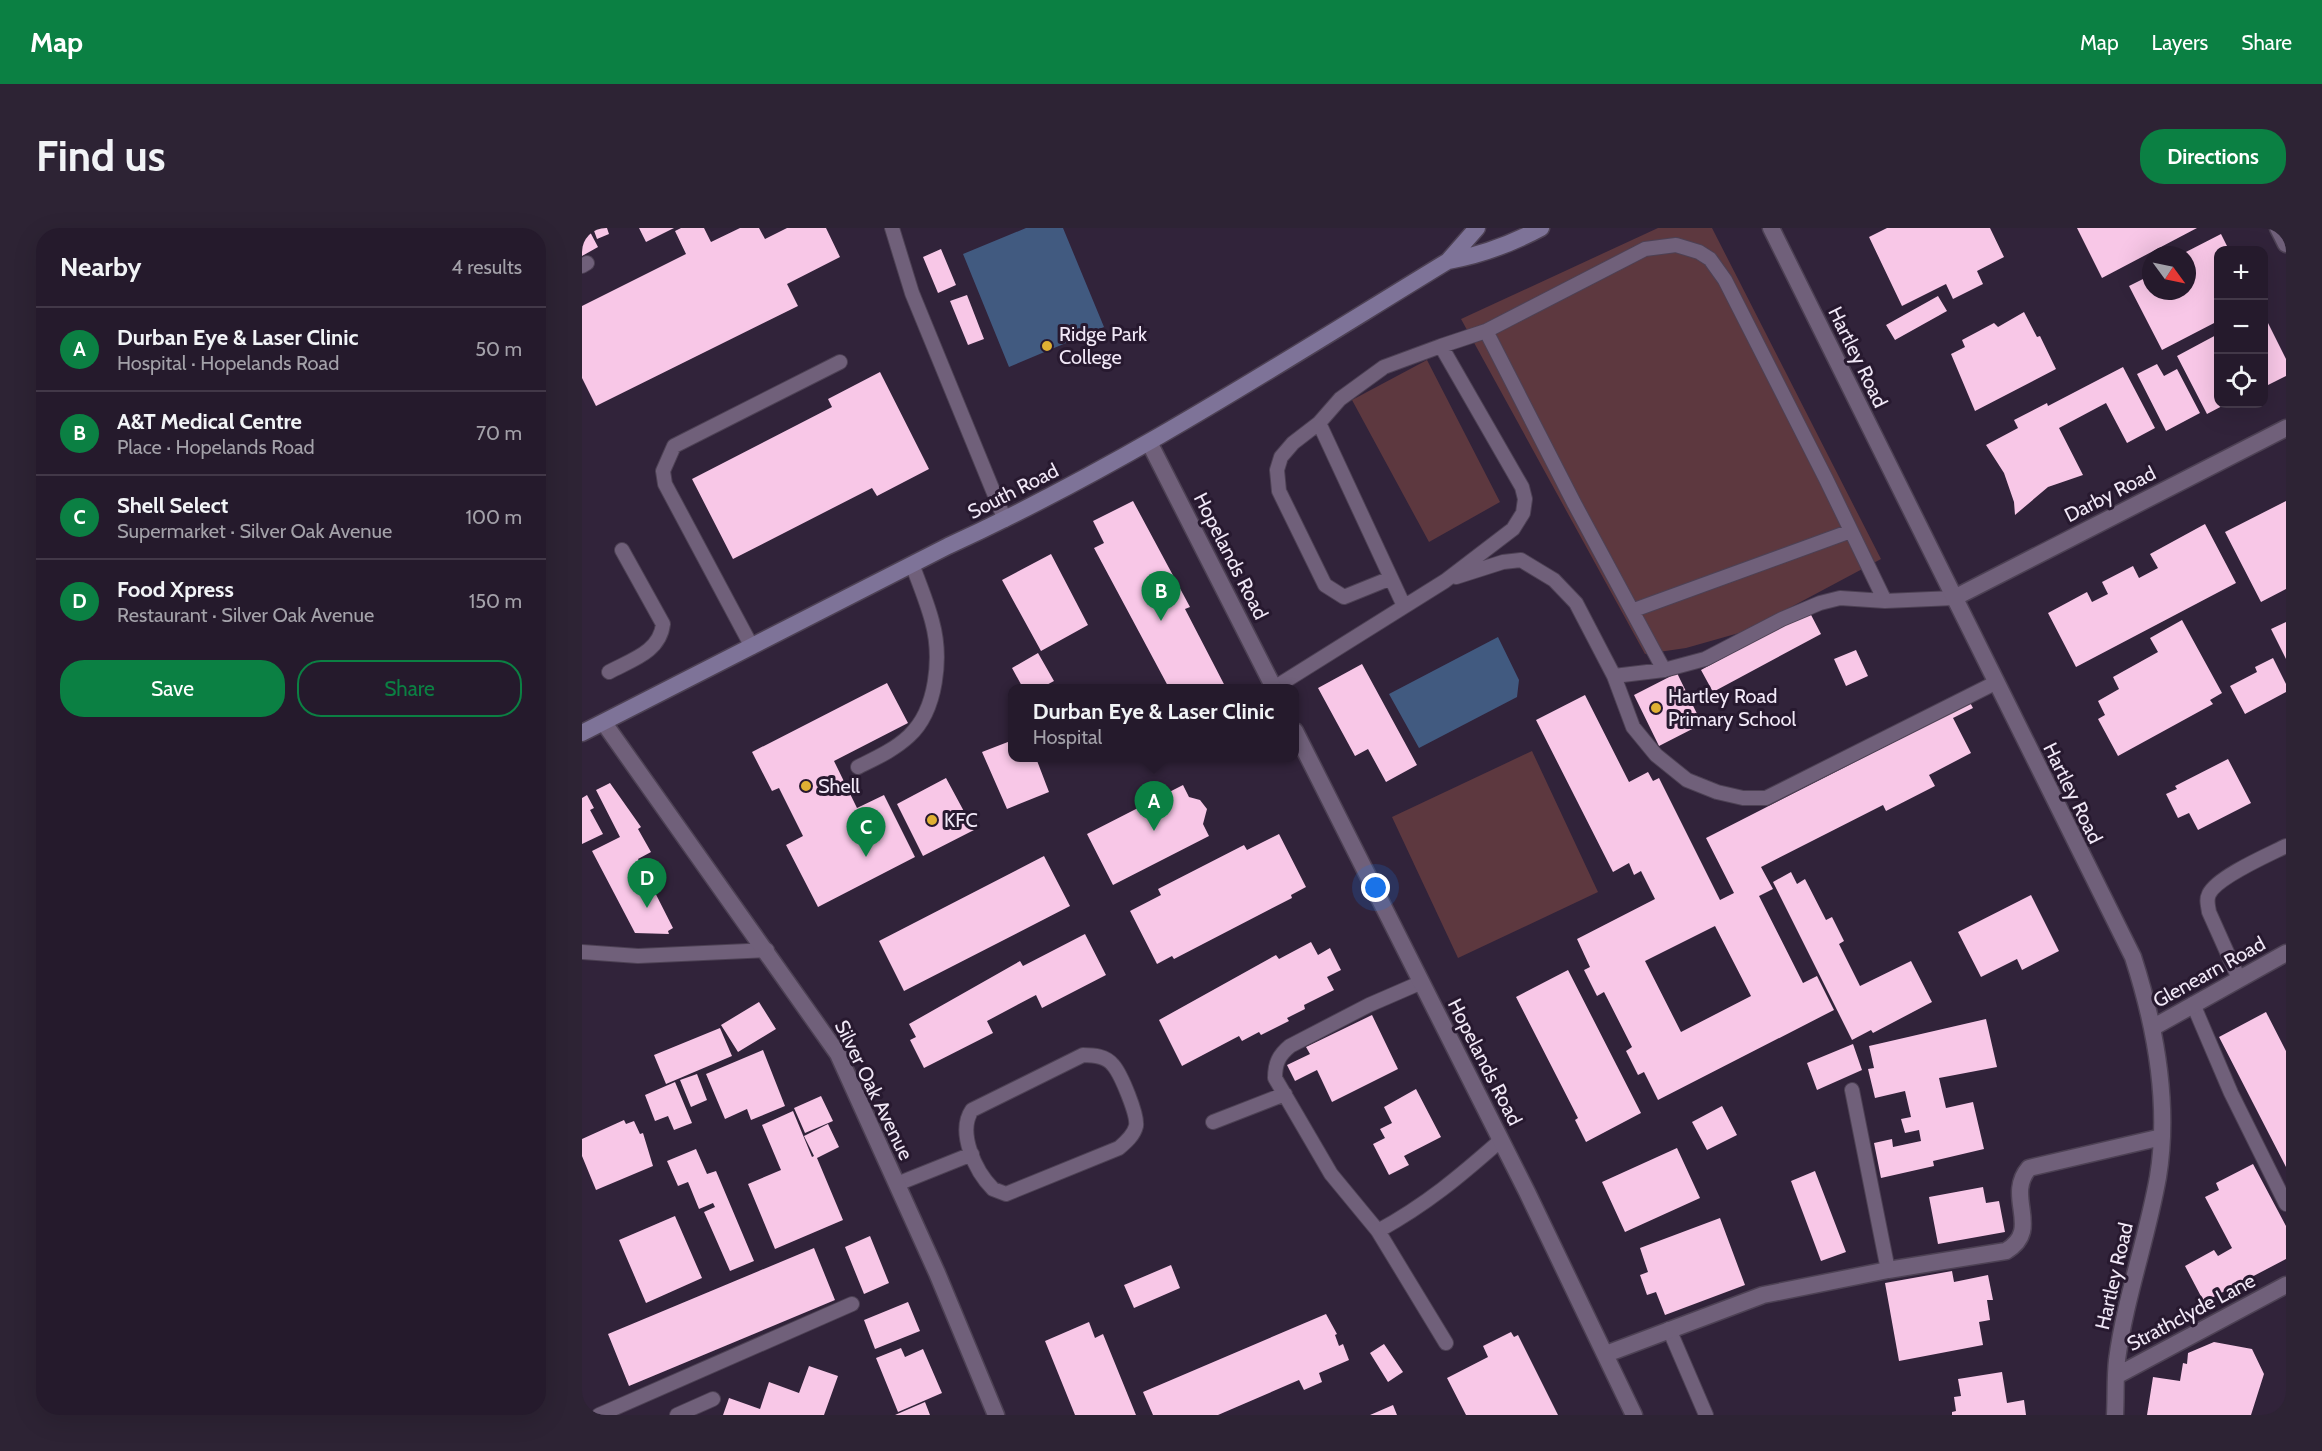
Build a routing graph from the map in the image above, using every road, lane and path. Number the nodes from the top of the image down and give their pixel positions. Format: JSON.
{"nodes":[{"id":1,"x":892,"y":228,"type":"edge"},
{"id":2,"x":1478,"y":228,"type":"edge"},
{"id":3,"x":1541,"y":228,"type":"edge"},
{"id":4,"x":1771,"y":228,"type":"edge"},
{"id":5,"x":2278,"y":228,"type":"edge"},
{"id":6,"x":2286,"y":244,"type":"edge"},
{"id":7,"x":1448,"y":261,"type":"junction"},
{"id":8,"x":1486,"y":331,"type":"junction"},
{"id":9,"x":1441,"y":346,"type":"junction"},
{"id":10,"x":840,"y":362,"type":"dead end"},
{"id":11,"x":1319,"y":423,"type":"junction"},
{"id":12,"x":2286,"y":428,"type":"edge"},
{"id":13,"x":1150,"y":444,"type":"junction"},
{"id":14,"x":1005,"y":520,"type":"junction"},
{"id":15,"x":1851,"y":531,"type":"junction"},
{"id":16,"x":622,"y":550,"type":"dead end"},
{"id":17,"x":912,"y":564,"type":"junction"},
{"id":18,"x":1391,"y":578,"type":"junction"},
{"id":19,"x":1445,"y":580,"type":"junction"},
{"id":20,"x":1954,"y":598,"type":"junction"},
{"id":21,"x":1885,"y":602,"type":"junction"},
{"id":22,"x":1404,"y":606,"type":"junction"},
{"id":23,"x":1634,"y":610,"type":"junction"},
{"id":24,"x":752,"y":647,"type":"junction"},
{"id":25,"x":1664,"y":670,"type":"junction"},
{"id":26,"x":609,"y":672,"type":"dead end"},
{"id":27,"x":1614,"y":676,"type":"junction"},
{"id":28,"x":1995,"y":683,"type":"junction"},
{"id":29,"x":1272,"y":684,"type":"edge"},
{"id":30,"x":1280,"y":684,"type":"edge"},
{"id":31,"x":604,"y":723,"type":"junction"},
{"id":32,"x":582,"y":733,"type":"edge"},
{"id":33,"x":1299,"y":739,"type":"edge"},
{"id":34,"x":858,"y":767,"type":"dead end"},
{"id":35,"x":2286,"y":846,"type":"edge"},
{"id":36,"x":767,"y":950,"type":"junction"},
{"id":37,"x":582,"y":952,"type":"edge"},
{"id":38,"x":2286,"y":953,"type":"edge"},
{"id":39,"x":2239,"y":979,"type":"junction"},
{"id":40,"x":1422,"y":982,"type":"junction"},
{"id":41,"x":2193,"y":1004,"type":"junction"},
{"id":42,"x":2152,"y":1028,"type":"junction"},
{"id":43,"x":1852,"y":1090,"type":"dead end"},
{"id":44,"x":1285,"y":1094,"type":"junction"},
{"id":45,"x":1213,"y":1122,"type":"dead end"},
{"id":46,"x":2162,"y":1137,"type":"junction"},
{"id":47,"x":1501,"y":1140,"type":"junction"},
{"id":48,"x":972,"y":1154,"type":"junction"},
{"id":49,"x":897,"y":1184,"type":"junction"},
{"id":50,"x":2286,"y":1204,"type":"edge"},
{"id":51,"x":1378,"y":1231,"type":"junction"},
{"id":52,"x":1888,"y":1270,"type":"junction"},
{"id":53,"x":2286,"y":1285,"type":"edge"},
{"id":54,"x":852,"y":1304,"type":"dead end"},
{"id":55,"x":1669,"y":1329,"type":"junction"},
{"id":56,"x":1446,"y":1343,"type":"dead end"},
{"id":57,"x":1606,"y":1354,"type":"junction"},
{"id":58,"x":2116,"y":1376,"type":"junction"},
{"id":59,"x":714,"y":1399,"type":"dead end"},
{"id":60,"x":599,"y":1415,"type":"edge"},
{"id":61,"x":677,"y":1415,"type":"edge"},
{"id":62,"x":996,"y":1415,"type":"edge"},
{"id":63,"x":1634,"y":1415,"type":"edge"},
{"id":64,"x":1706,"y":1415,"type":"edge"},
{"id":65,"x":2115,"y":1415,"type":"edge"}],
"edges":[{"from":1,"to":14,"type":"lane"},
{"from":2,"to":7,"type":"main road","name":"South Road"},
{"from":3,"to":7,"type":"main road","name":"South Road"},
{"from":4,"to":20,"type":"street","name":"Hartley Road"},
{"from":5,"to":6,"type":"street"},
{"from":7,"to":13,"type":"main road","name":"South Road"},
{"from":8,"to":9,"type":"lane"},
{"from":8,"to":15,"type":"lane"},
{"from":8,"to":23,"type":"lane"},
{"from":9,"to":11,"type":"lane"},
{"from":9,"to":19,"type":"lane"},
{"from":10,"to":24,"type":"lane"},
{"from":11,"to":18,"type":"lane"},
{"from":11,"to":18,"type":"lane"},
{"from":12,"to":20,"type":"street","name":"Darby Road"},
{"from":13,"to":14,"type":"main road","name":"South Road"},
{"from":13,"to":29,"type":"street","name":"Hopelands Road"},
{"from":14,"to":17,"type":"main road","name":"South Road"},
{"from":15,"to":21,"type":"lane"},
{"from":15,"to":23,"type":"lane"},
{"from":16,"to":26,"type":"lane"},
{"from":17,"to":24,"type":"main road","name":"South Road"},
{"from":17,"to":34,"type":"lane"},
{"from":18,"to":22,"type":"lane"},
{"from":19,"to":22,"type":"lane"},
{"from":19,"to":27,"type":"lane"},
{"from":20,"to":21,"type":"lane"},
{"from":20,"to":28,"type":"street","name":"Hartley Road"},
{"from":21,"to":25,"type":"lane"},
{"from":22,"to":30,"type":"lane"},
{"from":23,"to":25,"type":"lane"},
{"from":24,"to":31,"type":"main road","name":"South Road"},
{"from":25,"to":27,"type":"lane"},
{"from":27,"to":28,"type":"lane"},
{"from":28,"to":42,"type":"street","name":"Hartley Road"},
{"from":31,"to":32,"type":"main road","name":"South Road"},
{"from":31,"to":36,"type":"street","name":"Silver Oak Avenue"},
{"from":33,"to":40,"type":"street","name":"Hopelands Road"},
{"from":35,"to":39,"type":"lane"},
{"from":36,"to":37,"type":"lane"},
{"from":36,"to":49,"type":"street","name":"Silver Oak Avenue"},
{"from":38,"to":39,"type":"street","name":"Glenearn Road"},
{"from":39,"to":41,"type":"street","name":"Glenearn Road"},
{"from":40,"to":44,"type":"lane"},
{"from":40,"to":47,"type":"street","name":"Hopelands Road"},
{"from":41,"to":42,"type":"street","name":"Glenearn Road"},
{"from":41,"to":50,"type":"lane"},
{"from":42,"to":46,"type":"street","name":"Hartley Road"},
{"from":43,"to":52,"type":"lane"},
{"from":44,"to":45,"type":"lane"},
{"from":44,"to":51,"type":"lane"},
{"from":46,"to":52,"type":"street"},
{"from":46,"to":58,"type":"street","name":"Hartley Road"},
{"from":47,"to":51,"type":"lane"},
{"from":47,"to":57,"type":"street","name":"Hopelands Road"},
{"from":48,"to":48,"type":"lane"},
{"from":48,"to":49,"type":"lane"},
{"from":49,"to":62,"type":"street","name":"Silver Oak Avenue"},
{"from":51,"to":56,"type":"lane"},
{"from":52,"to":55,"type":"street"},
{"from":53,"to":58,"type":"street","name":"Strathclyde Lane"},
{"from":54,"to":60,"type":"lane"},
{"from":55,"to":57,"type":"street"},
{"from":55,"to":64,"type":"lane"},
{"from":57,"to":63,"type":"street","name":"Hopelands Road"},
{"from":58,"to":65,"type":"street","name":"Hartley Road"},
{"from":59,"to":61,"type":"lane"}]}
